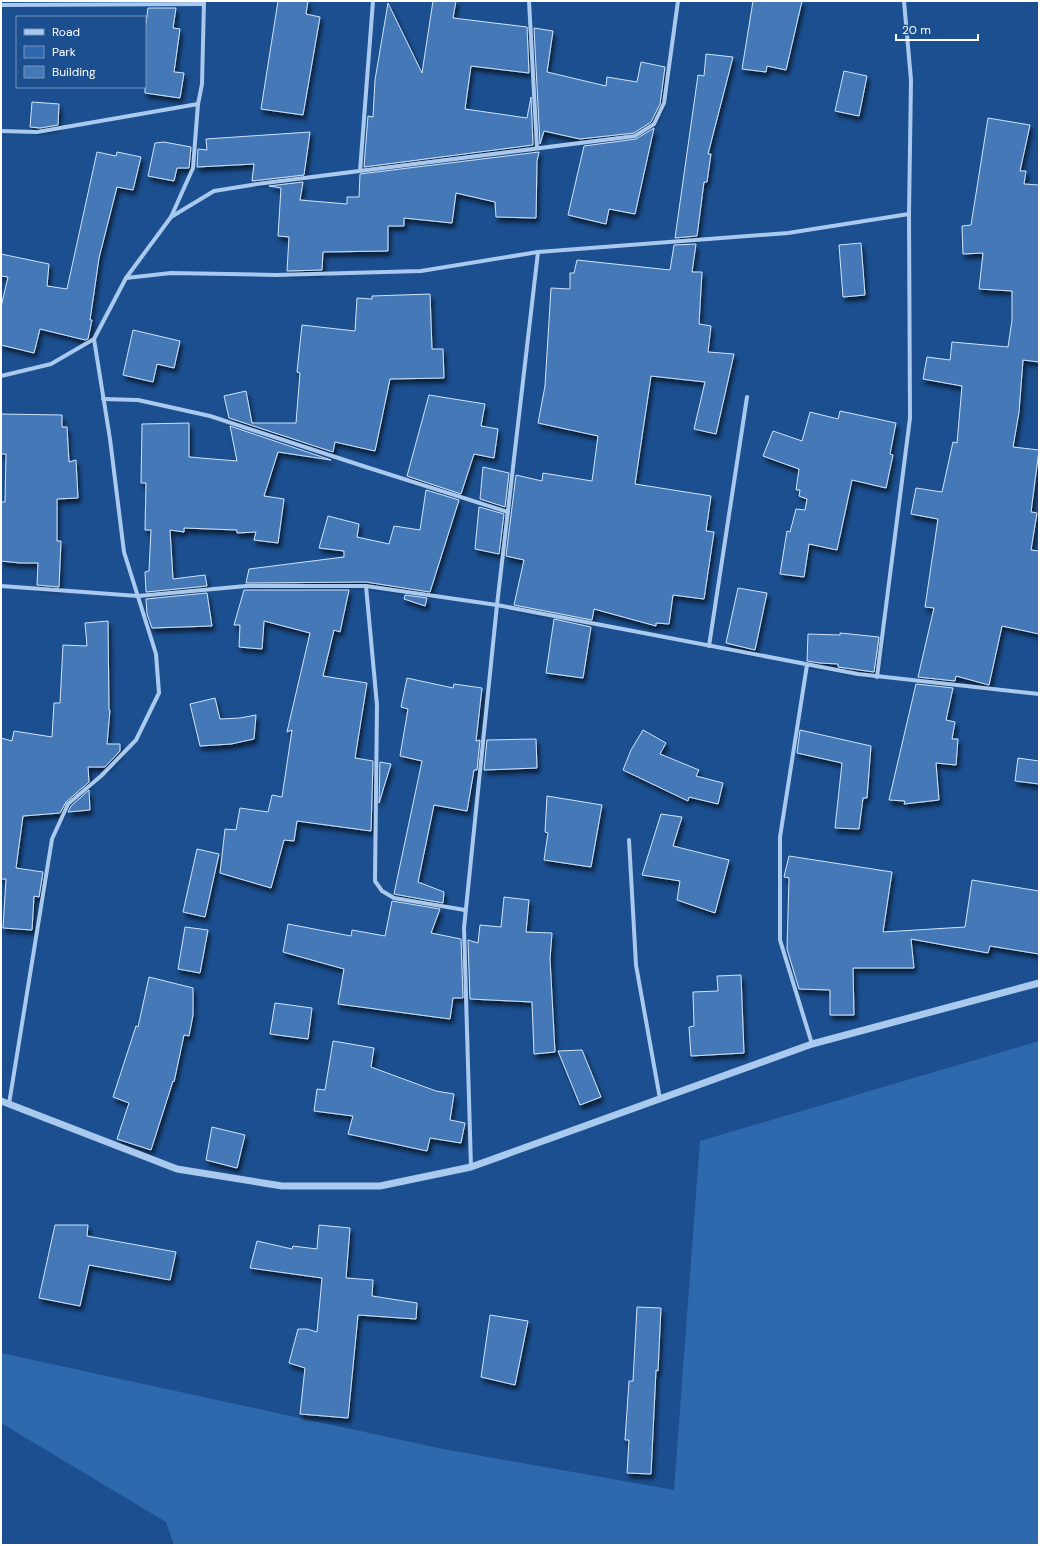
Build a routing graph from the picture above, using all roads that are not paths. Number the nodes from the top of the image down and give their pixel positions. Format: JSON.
{"nodes":[{"id":1,"x":373,"y":1,"type":"edge"},
{"id":2,"x":529,"y":1,"type":"edge"},
{"id":3,"x":678,"y":1,"type":"edge"},
{"id":4,"x":904,"y":1,"type":"edge"},
{"id":5,"x":204,"y":3,"type":"edge"},
{"id":6,"x":1,"y":5,"type":"edge"},
{"id":7,"x":198,"y":104,"type":"junction"},
{"id":8,"x":1,"y":131,"type":"edge"},
{"id":9,"x":537,"y":148,"type":"junction"},
{"id":10,"x":360,"y":171,"type":"junction"},
{"id":11,"x":909,"y":214,"type":"junction"},
{"id":12,"x":171,"y":217,"type":"junction"},
{"id":13,"x":538,"y":252,"type":"junction"},
{"id":14,"x":126,"y":278,"type":"junction"},
{"id":15,"x":94,"y":339,"type":"junction"},
{"id":16,"x":1,"y":376,"type":"edge"},
{"id":17,"x":747,"y":397,"type":"dead end"},
{"id":18,"x":103,"y":399,"type":"junction"},
{"id":19,"x":508,"y":512,"type":"junction"},
{"id":20,"x":1,"y":586,"type":"edge"},
{"id":21,"x":366,"y":586,"type":"junction"},
{"id":22,"x":138,"y":596,"type":"junction"},
{"id":23,"x":497,"y":605,"type":"junction"},
{"id":24,"x":709,"y":646,"type":"junction"},
{"id":25,"x":807,"y":665,"type":"junction"},
{"id":26,"x":877,"y":677,"type":"junction"},
{"id":27,"x":1039,"y":694,"type":"edge"},
{"id":28,"x":629,"y":840,"type":"dead end"},
{"id":29,"x":465,"y":910,"type":"junction"},
{"id":30,"x":1039,"y":983,"type":"edge"},
{"id":31,"x":812,"y":1044,"type":"junction"},
{"id":32,"x":660,"y":1099,"type":"junction"},
{"id":33,"x":1,"y":1101,"type":"edge"},
{"id":34,"x":9,"y":1105,"type":"junction"},
{"id":35,"x":471,"y":1167,"type":"junction"}],
"edges":[{"from":1,"to":10,"type":"street"},
{"from":2,"to":9,"type":"street"},
{"from":3,"to":9,"type":"street"},
{"from":4,"to":11,"type":"street"},
{"from":5,"to":6,"type":"street"},
{"from":5,"to":7,"type":"street"},
{"from":7,"to":8,"type":"street"},
{"from":7,"to":12,"type":"street"},
{"from":9,"to":10,"type":"street"},
{"from":10,"to":12,"type":"street"},
{"from":11,"to":13,"type":"street"},
{"from":11,"to":26,"type":"street"},
{"from":12,"to":14,"type":"street"},
{"from":13,"to":14,"type":"street"},
{"from":13,"to":19,"type":"street"},
{"from":14,"to":15,"type":"street"},
{"from":15,"to":16,"type":"street"},
{"from":15,"to":18,"type":"street"},
{"from":17,"to":24,"type":"street"},
{"from":18,"to":19,"type":"street"},
{"from":18,"to":22,"type":"street"},
{"from":19,"to":23,"type":"street"},
{"from":20,"to":22,"type":"street"},
{"from":21,"to":22,"type":"street"},
{"from":21,"to":23,"type":"street"},
{"from":21,"to":29,"type":"street"},
{"from":22,"to":34,"type":"street"},
{"from":23,"to":24,"type":"street"},
{"from":23,"to":29,"type":"street"},
{"from":24,"to":25,"type":"street"},
{"from":25,"to":26,"type":"street"},
{"from":25,"to":31,"type":"street"},
{"from":26,"to":27,"type":"street"},
{"from":28,"to":32,"type":"street"},
{"from":29,"to":35,"type":"street"},
{"from":30,"to":31,"type":"street"},
{"from":31,"to":32,"type":"street"},
{"from":32,"to":35,"type":"street"},
{"from":33,"to":34,"type":"street"},
{"from":34,"to":35,"type":"street"}]}
